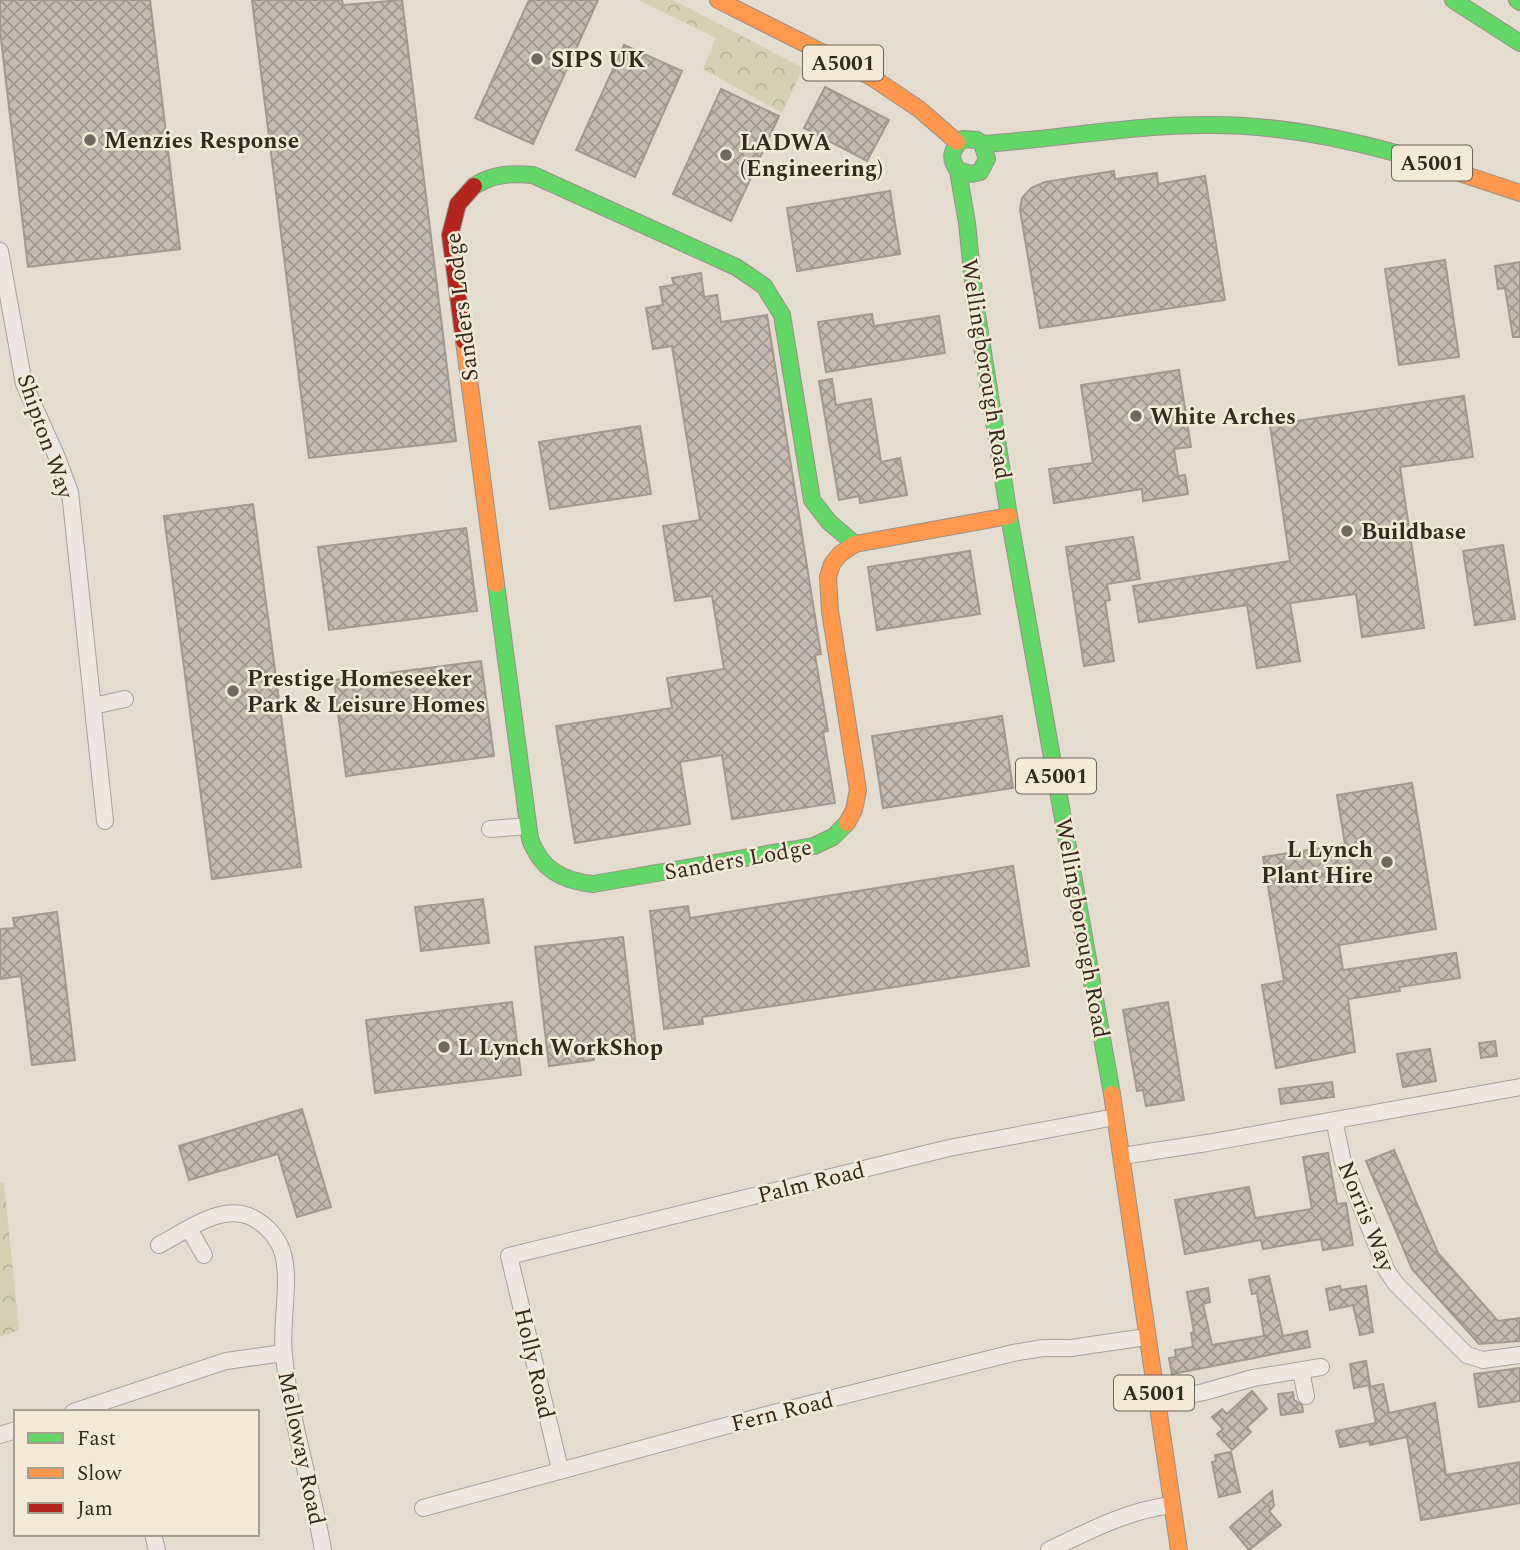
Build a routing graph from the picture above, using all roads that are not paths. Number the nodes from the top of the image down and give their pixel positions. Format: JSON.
{"nodes":[{"id":1,"x":718,"y":0,"type":"edge"},
{"id":2,"x":1453,"y":0,"type":"edge"},
{"id":3,"x":1520,"y":43,"type":"edge"},
{"id":4,"x":957,"y":142,"type":"junction"},
{"id":5,"x":985,"y":152,"type":"junction"},
{"id":6,"x":966,"y":173,"type":"junction"},
{"id":7,"x":1520,"y":193,"type":"edge"},
{"id":8,"x":0,"y":251,"type":"edge"},
{"id":9,"x":1009,"y":516,"type":"junction"},
{"id":10,"x":855,"y":544,"type":"junction"},
{"id":11,"x":125,"y":699,"type":"dead end"},
{"id":12,"x":93,"y":706,"type":"junction"},
{"id":13,"x":105,"y":821,"type":"dead end"},
{"id":14,"x":528,"y":825,"type":"junction"},
{"id":15,"x":490,"y":829,"type":"dead end"},
{"id":16,"x":1520,"y":1087,"type":"edge"},
{"id":17,"x":1115,"y":1117,"type":"junction"},
{"id":18,"x":1334,"y":1120,"type":"junction"},
{"id":19,"x":1122,"y":1156,"type":"junction"},
{"id":20,"x":189,"y":1229,"type":"junction"},
{"id":21,"x":159,"y":1245,"type":"dead end"},
{"id":22,"x":204,"y":1255,"type":"dead end"},
{"id":23,"x":509,"y":1256,"type":"joint"},
{"id":24,"x":1146,"y":1337,"type":"junction"},
{"id":25,"x":283,"y":1353,"type":"junction"},
{"id":26,"x":1520,"y":1355,"type":"edge"},
{"id":27,"x":1321,"y":1367,"type":"dead end"},
{"id":28,"x":1301,"y":1371,"type":"junction"},
{"id":29,"x":1306,"y":1396,"type":"dead end"},
{"id":30,"x":1155,"y":1402,"type":"junction"},
{"id":31,"x":79,"y":1410,"type":"edge"},
{"id":32,"x":560,"y":1469,"type":"junction"},
{"id":33,"x":1171,"y":1504,"type":"junction"},
{"id":34,"x":423,"y":1508,"type":"dead end"},
{"id":35,"x":323,"y":1550,"type":"edge"},
{"id":36,"x":1049,"y":1550,"type":"edge"},
{"id":37,"x":1179,"y":1550,"type":"edge"}],
"edges":[{"from":1,"to":4,"type":"main road","number":"A5001"},
{"from":2,"to":3,"type":"main road"},
{"from":4,"to":5,"type":"main road"},
{"from":4,"to":6,"type":"main road"},
{"from":5,"to":6,"type":"main road"},
{"from":5,"to":7,"type":"main road","number":"A5001"},
{"from":6,"to":9,"type":"main road","name":"Wellingborough Road","number":"A5001"},
{"from":8,"to":12,"type":"street","name":"Shipton Way"},
{"from":9,"to":10,"type":"main road"},
{"from":9,"to":17,"type":"main road","name":"Wellingborough Road","number":"A5001"},
{"from":10,"to":14,"type":"main road","name":"Sanders Lodge"},
{"from":10,"to":14,"type":"main road","name":"Sanders Lodge"},
{"from":11,"to":12,"type":"street"},
{"from":12,"to":13,"type":"street","name":"Shipton Way"},
{"from":14,"to":15,"type":"street"},
{"from":16,"to":18,"type":"street"},
{"from":17,"to":19,"type":"main road","name":"Wellingborough Road","number":"A5001"},
{"from":17,"to":23,"type":"street","name":"Palm Road"},
{"from":18,"to":19,"type":"street"},
{"from":18,"to":26,"type":"street","name":"Norris Way"},
{"from":19,"to":24,"type":"main road","name":"Wellingborough Road","number":"A5001"},
{"from":20,"to":21,"type":"street","name":"Melloway Road"},
{"from":20,"to":22,"type":"street"},
{"from":20,"to":25,"type":"street","name":"Melloway Road"},
{"from":23,"to":32,"type":"street","name":"Holly Road"},
{"from":24,"to":30,"type":"main road","name":"Wellingborough Road","number":"A5001"},
{"from":24,"to":32,"type":"street","name":"Fern Road"},
{"from":25,"to":31,"type":"street"},
{"from":25,"to":35,"type":"street","name":"Melloway Road"},
{"from":27,"to":28,"type":"street"},
{"from":28,"to":29,"type":"street"},
{"from":28,"to":30,"type":"street"},
{"from":30,"to":33,"type":"main road","name":"Wellingborough Road","number":"A5001"},
{"from":32,"to":34,"type":"street","name":"Fern Road"},
{"from":33,"to":36,"type":"street"},
{"from":33,"to":37,"type":"main road","name":"Wellingborough Road","number":"A5001"}]}
